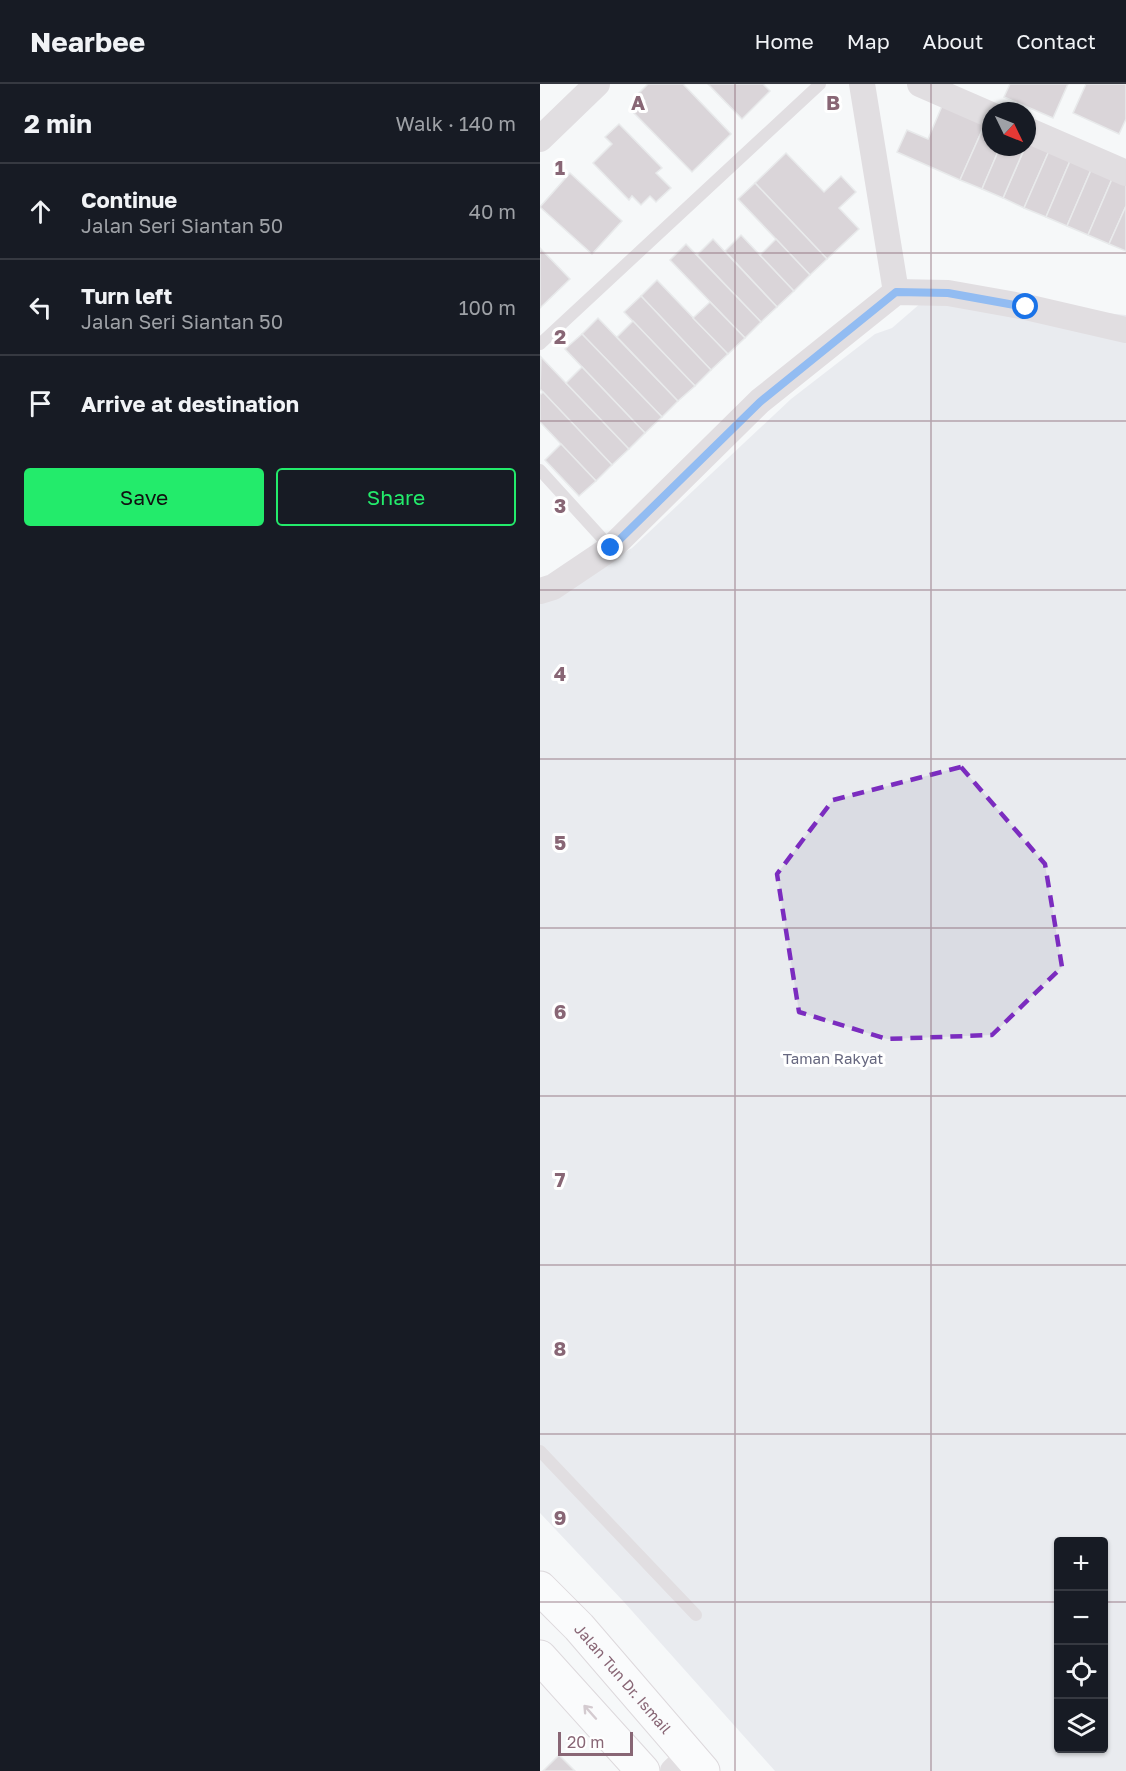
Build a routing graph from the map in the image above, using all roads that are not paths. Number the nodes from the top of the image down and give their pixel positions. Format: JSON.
{"nodes":[{"id":1,"x":597,"y":84,"type":"edge"},
{"id":2,"x":820,"y":84,"type":"edge"},
{"id":3,"x":862,"y":84,"type":"edge"},
{"id":4,"x":920,"y":84,"type":"edge"},
{"id":5,"x":982,"y":111,"type":"edge"},
{"id":6,"x":1036,"y":134,"type":"edge"},
{"id":7,"x":540,"y":139,"type":"edge"},
{"id":8,"x":1126,"y":173,"type":"edge"},
{"id":9,"x":896,"y":292,"type":"junction"},
{"id":10,"x":1126,"y":330,"type":"edge"},
{"id":11,"x":540,"y":344,"type":"edge"},
{"id":12,"x":540,"y":470,"type":"edge"},
{"id":13,"x":611,"y":548,"type":"junction"},
{"id":14,"x":540,"y":591,"type":"edge"},
{"id":15,"x":540,"y":1451,"type":"edge"},
{"id":16,"x":540,"y":1587,"type":"edge"},
{"id":17,"x":696,"y":1615,"type":"dead end"},
{"id":18,"x":540,"y":1657,"type":"edge"},
{"id":19,"x":689,"y":1766,"type":"edge"},
{"id":20,"x":643,"y":1771,"type":"edge"}],
"edges":[{"from":1,"to":7,"type":"street"},
{"from":2,"to":11,"type":"lane"},
{"from":3,"to":9,"type":"street"},
{"from":4,"to":5,"type":"street"},
{"from":6,"to":8,"type":"street"},
{"from":9,"to":10,"type":"street"},
{"from":9,"to":13,"type":"street"},
{"from":12,"to":13,"type":"lane"},
{"from":13,"to":14,"type":"street"},
{"from":15,"to":17,"type":"lane"},
{"from":16,"to":19,"type":"street","name":"Jalan Tun Dr. Ismail"},
{"from":20,"to":18,"type":"street","one_way":true}]}
